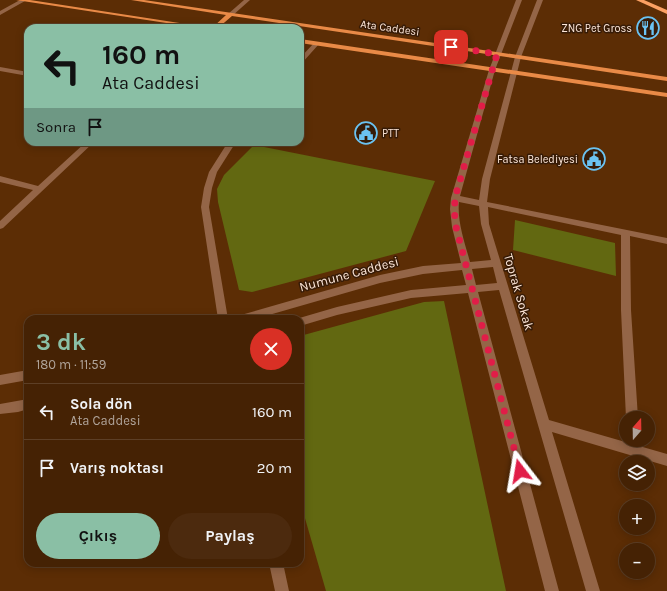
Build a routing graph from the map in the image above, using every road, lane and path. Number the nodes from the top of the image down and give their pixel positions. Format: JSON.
{"nodes":[{"id":1,"x":18,"y":0,"type":"edge"},
{"id":2,"x":23,"y":0,"type":"edge"},
{"id":3,"x":134,"y":0,"type":"edge"},
{"id":4,"x":247,"y":0,"type":"edge"},
{"id":5,"x":519,"y":0,"type":"edge"},
{"id":6,"x":540,"y":0,"type":"edge"},
{"id":7,"x":638,"y":0,"type":"edge"},
{"id":8,"x":0,"y":12,"type":"edge"},
{"id":9,"x":667,"y":12,"type":"edge"},
{"id":10,"x":230,"y":14,"type":"junction"},
{"id":11,"x":183,"y":24,"type":"edge"},
{"id":12,"x":219,"y":24,"type":"edge"},
{"id":13,"x":272,"y":24,"type":"edge"},
{"id":14,"x":304,"y":32,"type":"edge"},
{"id":15,"x":322,"y":36,"type":"junction"},
{"id":16,"x":304,"y":40,"type":"edge"},
{"id":17,"x":497,"y":54,"type":"junction"},
{"id":18,"x":304,"y":57,"type":"edge"},
{"id":19,"x":518,"y":57,"type":"junction"},
{"id":20,"x":0,"y":69,"type":"edge"},
{"id":21,"x":492,"y":70,"type":"junction"},
{"id":22,"x":24,"y":73,"type":"edge"},
{"id":23,"x":514,"y":73,"type":"junction"},
{"id":24,"x":667,"y":79,"type":"edge"},
{"id":25,"x":667,"y":95,"type":"edge"},
{"id":26,"x":86,"y":146,"type":"edge"},
{"id":27,"x":229,"y":146,"type":"edge"},
{"id":28,"x":0,"y":179,"type":"edge"},
{"id":29,"x":38,"y":190,"type":"junction"},
{"id":30,"x":455,"y":198,"type":"junction"},
{"id":31,"x":483,"y":203,"type":"junction"},
{"id":32,"x":0,"y":226,"type":"edge"},
{"id":33,"x":625,"y":232,"type":"junction"},
{"id":34,"x":667,"y":241,"type":"edge"},
{"id":35,"x":496,"y":263,"type":"junction"},
{"id":36,"x":466,"y":265,"type":"junction"},
{"id":37,"x":503,"y":286,"type":"junction"},
{"id":38,"x":472,"y":289,"type":"junction"},
{"id":39,"x":222,"y":315,"type":"edge"},
{"id":40,"x":255,"y":315,"type":"edge"},
{"id":41,"x":304,"y":321,"type":"edge"},
{"id":42,"x":24,"y":376,"type":"edge"},
{"id":43,"x":0,"y":380,"type":"edge"},
{"id":44,"x":24,"y":405,"type":"edge"},
{"id":45,"x":0,"y":409,"type":"edge"},
{"id":46,"x":632,"y":411,"type":"edge"},
{"id":47,"x":544,"y":424,"type":"junction"},
{"id":48,"x":619,"y":442,"type":"edge"},
{"id":49,"x":638,"y":447,"type":"edge"},
{"id":50,"x":667,"y":460,"type":"edge"},
{"id":51,"x":277,"y":567,"type":"edge"},
{"id":52,"x":282,"y":591,"type":"edge"},
{"id":53,"x":552,"y":591,"type":"edge"},
{"id":54,"x":593,"y":591,"type":"edge"}],
"edges":[{"from":1,"to":2,"type":"main road"},
{"from":2,"to":8,"type":"street"},
{"from":2,"to":11,"type":"main road"},
{"from":3,"to":10,"type":"main road","name":"Ata Caddesi"},
{"from":4,"to":10,"type":"street"},
{"from":5,"to":17,"type":"street"},
{"from":6,"to":19,"type":"street","name":"Toprak Sokak"},
{"from":7,"to":9,"type":"highway"},
{"from":10,"to":12,"type":"main road"},
{"from":10,"to":13,"type":"main road","name":"Ata Caddesi"},
{"from":14,"to":15,"type":"main road","name":"Ata Caddesi"},
{"from":15,"to":16,"type":"main road","name":"Ata Caddesi"},
{"from":15,"to":17,"type":"main road","name":"Ata Caddesi"},
{"from":15,"to":18,"type":"street"},
{"from":15,"to":21,"type":"main road","name":"Ata Caddesi"},
{"from":17,"to":19,"type":"main road","name":"Ata Caddesi"},
{"from":17,"to":21,"type":"street"},
{"from":19,"to":23,"type":"street","name":"Toprak Sokak"},
{"from":19,"to":24,"type":"main road","name":"Ata Caddesi"},
{"from":20,"to":22,"type":"street"},
{"from":21,"to":23,"type":"main road","name":"Ata Caddesi"},
{"from":21,"to":30,"type":"street"},
{"from":23,"to":25,"type":"main road","name":"Ata Caddesi"},
{"from":23,"to":31,"type":"street","name":"Toprak Sokak"},
{"from":26,"to":29,"type":"street"},
{"from":27,"to":39,"type":"street"},
{"from":28,"to":29,"type":"street"},
{"from":29,"to":32,"type":"street"},
{"from":30,"to":31,"type":"street"},
{"from":30,"to":36,"type":"street"},
{"from":31,"to":33,"type":"street"},
{"from":31,"to":35,"type":"street","name":"Toprak Sokak"},
{"from":33,"to":34,"type":"street"},
{"from":33,"to":46,"type":"street"},
{"from":35,"to":36,"type":"street","name":"Numune Caddesi"},
{"from":35,"to":37,"type":"street","name":"Toprak Sokak"},
{"from":36,"to":38,"type":"street"},
{"from":36,"to":40,"type":"street","name":"Numune Caddesi"},
{"from":37,"to":38,"type":"street"},
{"from":37,"to":47,"type":"street","name":"Toprak Sokak"},
{"from":38,"to":41,"type":"street"},
{"from":38,"to":53,"type":"street"},
{"from":42,"to":43,"type":"street"},
{"from":44,"to":45,"type":"street"},
{"from":47,"to":48,"type":"street"},
{"from":47,"to":54,"type":"street","name":"Toprak Sokak"},
{"from":49,"to":50,"type":"street"},
{"from":51,"to":52,"type":"street"}]}
